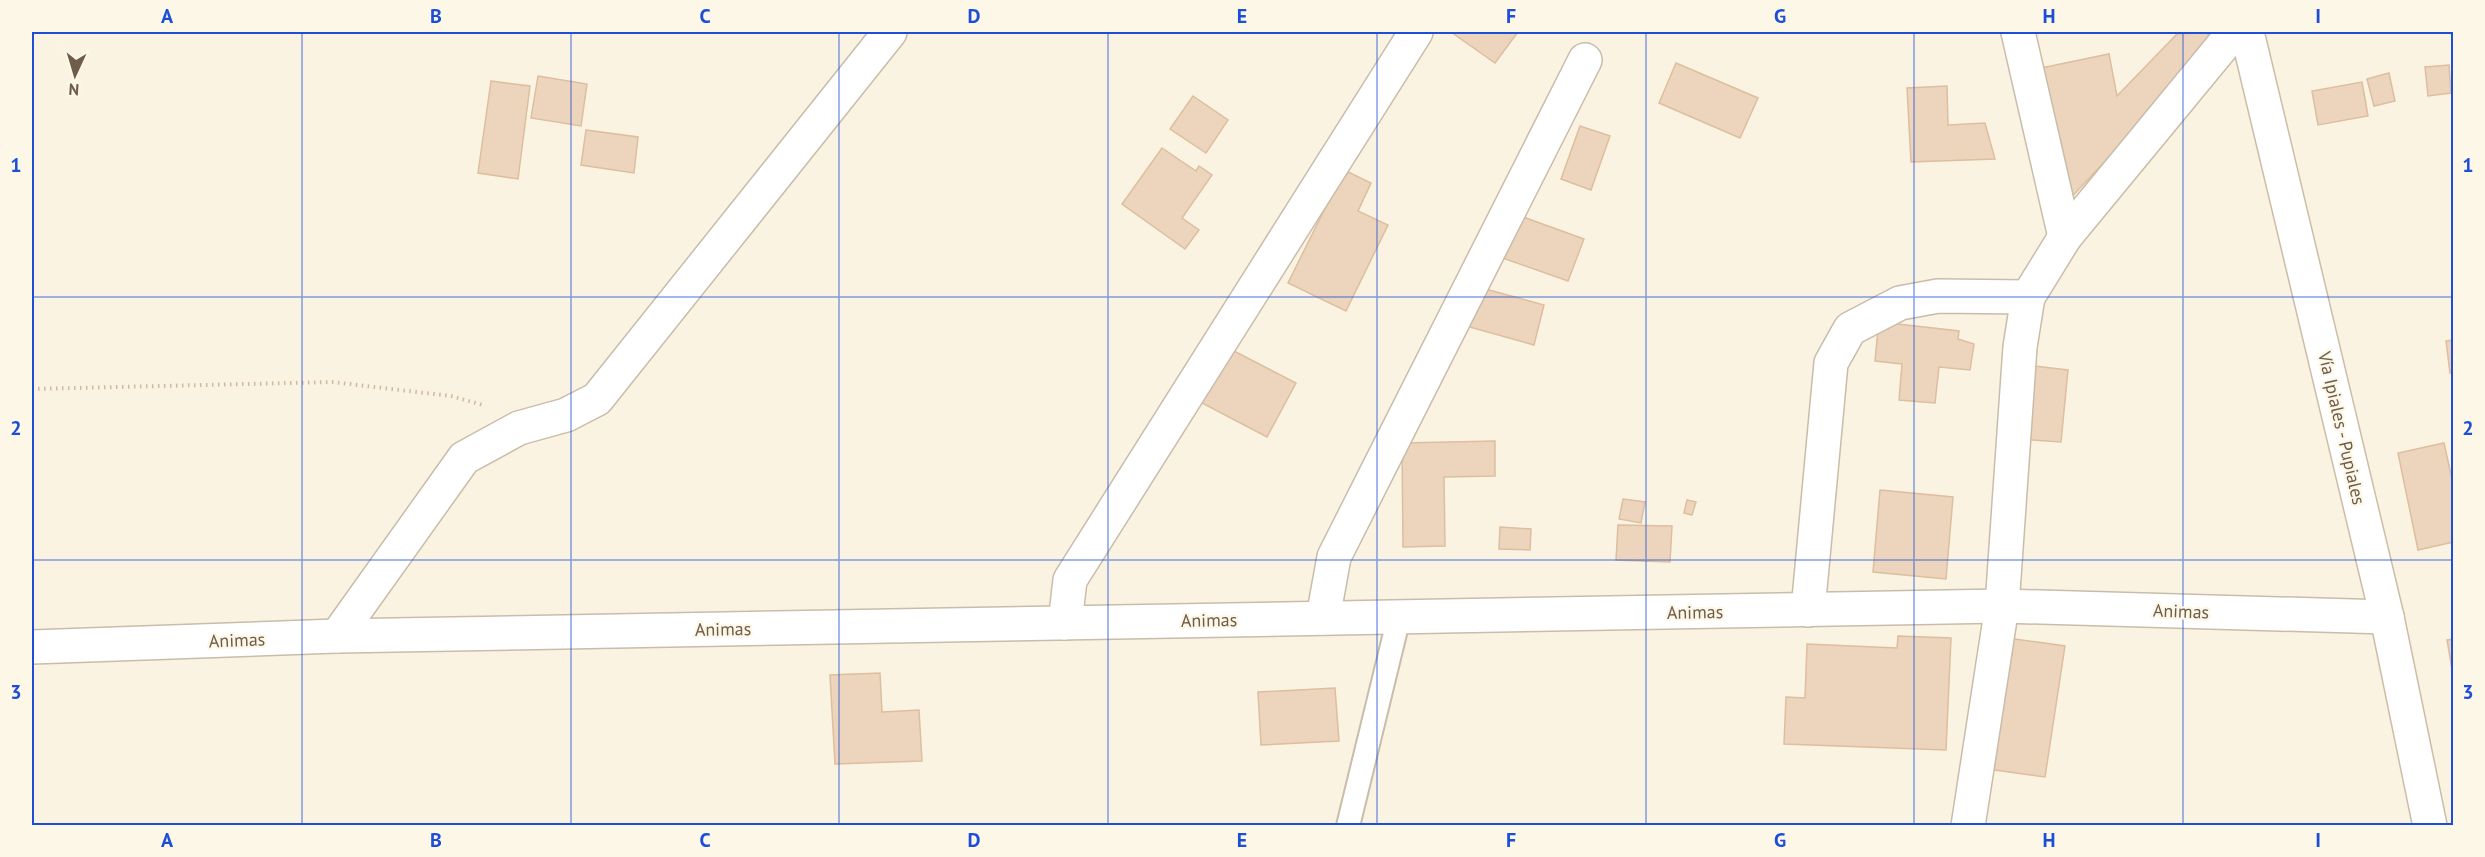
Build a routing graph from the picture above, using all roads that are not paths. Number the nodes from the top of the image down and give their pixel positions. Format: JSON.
{"nodes":[{"id":1,"x":890,"y":32,"type":"edge"},
{"id":2,"x":1416,"y":32,"type":"edge"},
{"id":3,"x":2018,"y":32,"type":"edge"},
{"id":4,"x":2234,"y":32,"type":"edge"},
{"id":5,"x":2247,"y":32,"type":"edge"},
{"id":6,"x":1585,"y":60,"type":"dead end"},
{"id":7,"x":2065,"y":237,"type":"junction"},
{"id":8,"x":2028,"y":297,"type":"junction"},
{"id":9,"x":2002,"y":606,"type":"junction"},
{"id":10,"x":1808,"y":610,"type":"junction"},
{"id":11,"x":1399,"y":617,"type":"junction"},
{"id":12,"x":2387,"y":617,"type":"junction"},
{"id":13,"x":1323,"y":618,"type":"junction"},
{"id":14,"x":1065,"y":623,"type":"junction"},
{"id":15,"x":338,"y":636,"type":"junction"},
{"id":16,"x":32,"y":647,"type":"edge"},
{"id":17,"x":1348,"y":825,"type":"edge"},
{"id":18,"x":1968,"y":825,"type":"edge"},
{"id":19,"x":2430,"y":825,"type":"edge"}],
"edges":[{"from":1,"to":15,"type":"street"},
{"from":2,"to":14,"type":"street"},
{"from":3,"to":7,"type":"street"},
{"from":4,"to":7,"type":"street"},
{"from":5,"to":12,"type":"street","name":"Vía Ipiales - Pupiales"},
{"from":6,"to":13,"type":"street"},
{"from":7,"to":8,"type":"street"},
{"from":8,"to":9,"type":"street"},
{"from":8,"to":10,"type":"street"},
{"from":9,"to":10,"type":"street","name":"Animas"},
{"from":9,"to":12,"type":"street","name":"Animas"},
{"from":9,"to":18,"type":"street"},
{"from":10,"to":11,"type":"street","name":"Animas"},
{"from":11,"to":13,"type":"street","name":"Animas"},
{"from":11,"to":17,"type":"lane"},
{"from":12,"to":19,"type":"street","name":"Vía Ipiales - Pupiales"},
{"from":13,"to":14,"type":"street","name":"Animas"},
{"from":14,"to":15,"type":"street","name":"Animas"},
{"from":15,"to":16,"type":"street","name":"Animas"}]}
